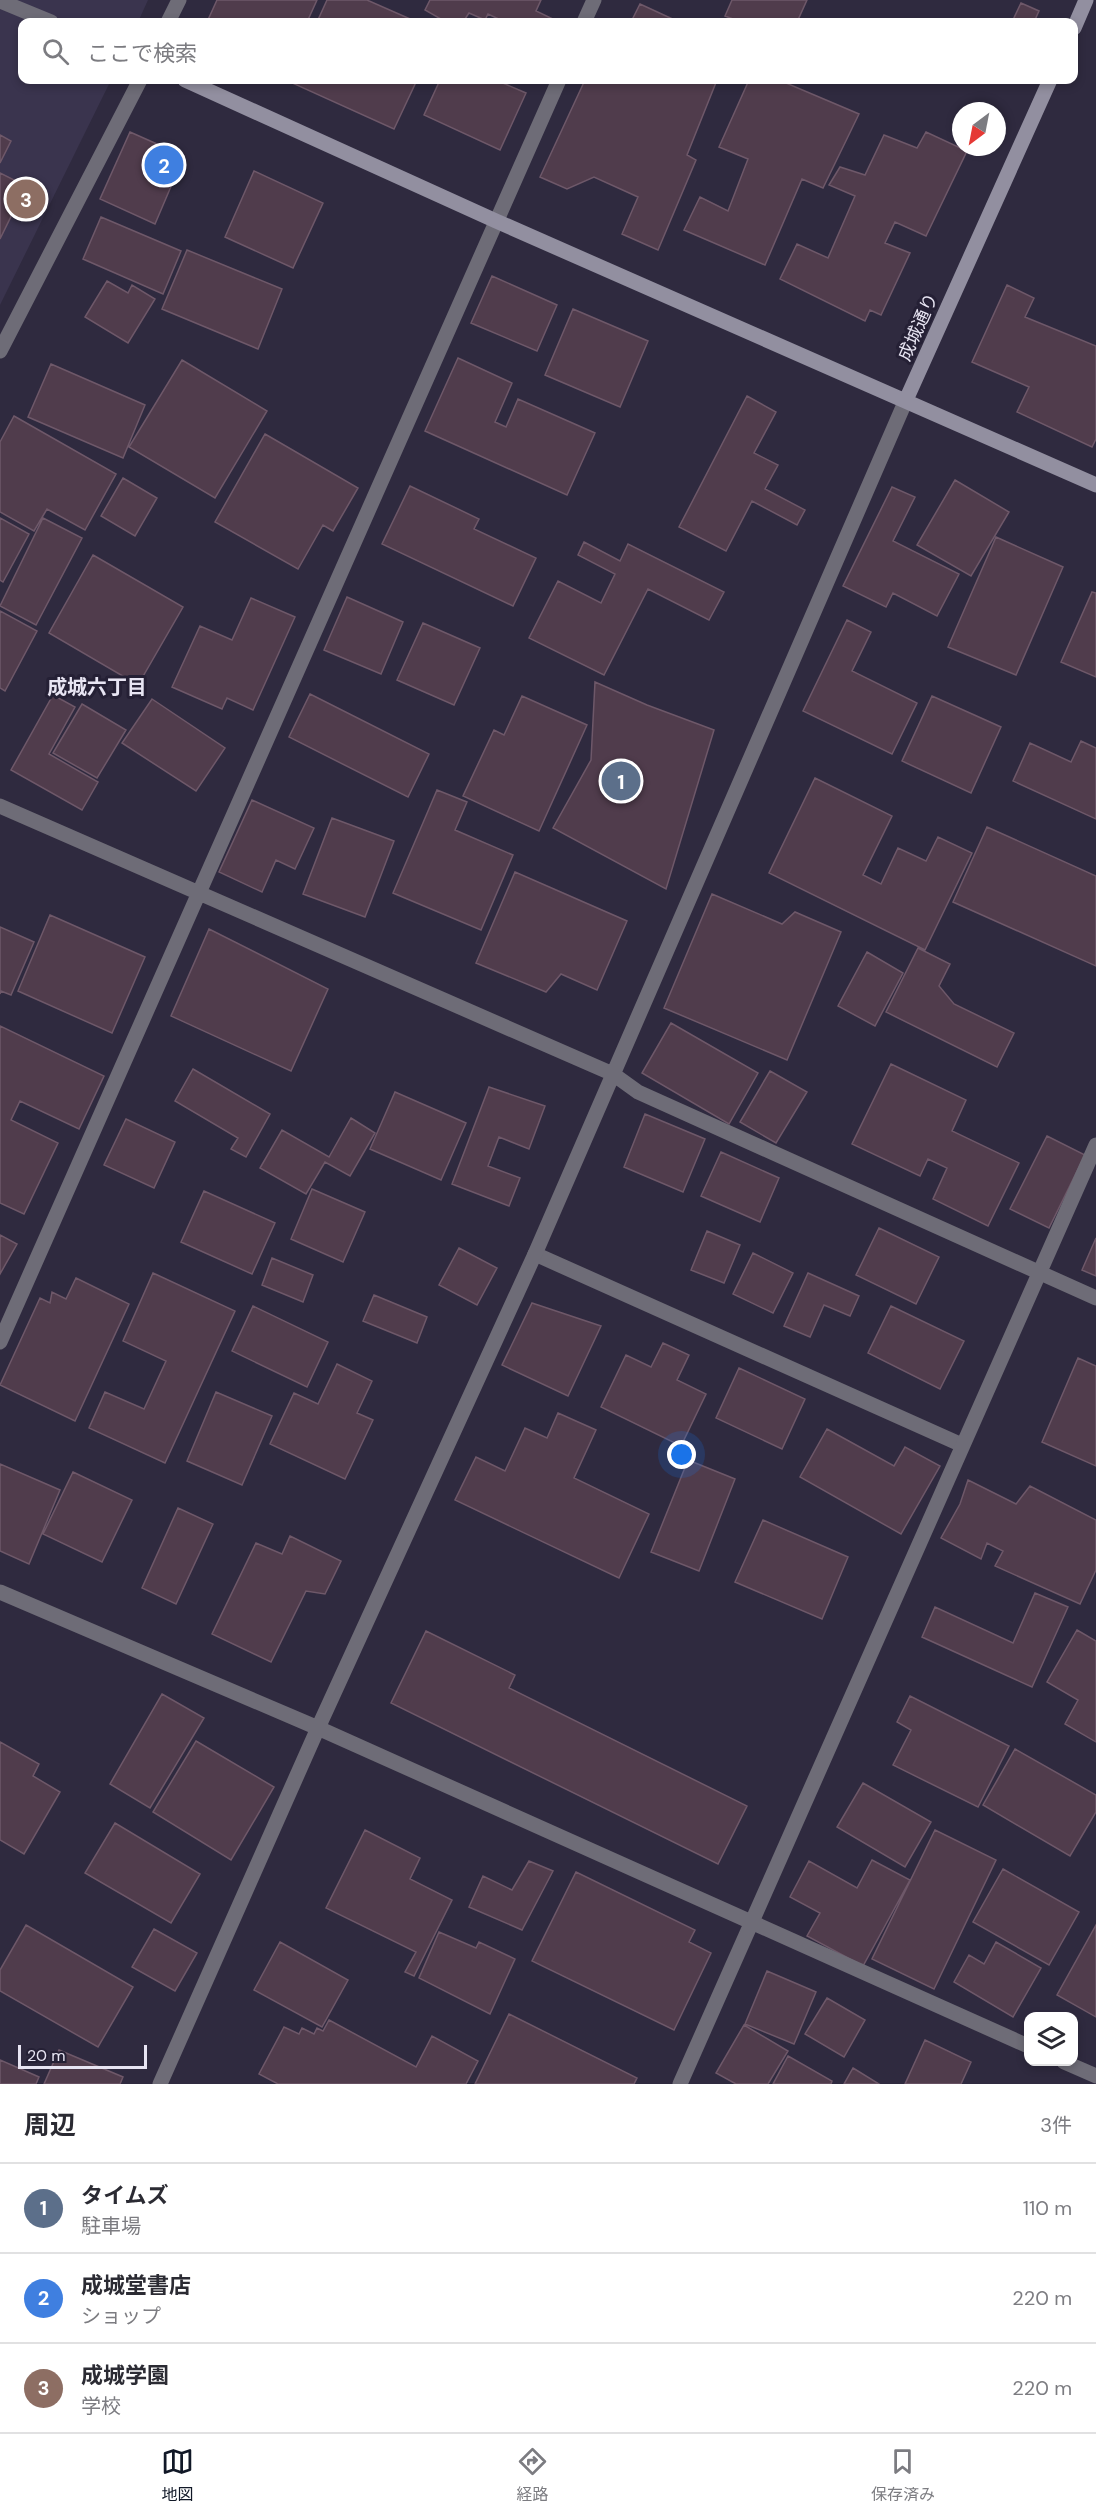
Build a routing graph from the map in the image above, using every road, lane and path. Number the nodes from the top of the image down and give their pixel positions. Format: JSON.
{"nodes":[{"id":1,"x":179,"y":0,"type":"edge"},
{"id":2,"x":594,"y":0,"type":"edge"},
{"id":3,"x":1086,"y":0,"type":"edge"},
{"id":4,"x":0,"y":2,"type":"edge"},
{"id":5,"x":41,"y":18,"type":"edge"},
{"id":6,"x":170,"y":18,"type":"edge"},
{"id":7,"x":586,"y":18,"type":"edge"},
{"id":8,"x":1078,"y":19,"type":"edge"},
{"id":9,"x":138,"y":84,"type":"edge"},
{"id":10,"x":194,"y":84,"type":"edge"},
{"id":11,"x":557,"y":84,"type":"edge"},
{"id":12,"x":1048,"y":84,"type":"edge"},
{"id":13,"x":496,"y":221,"type":"junction"},
{"id":14,"x":0,"y":351,"type":"edge"},
{"id":15,"x":906,"y":400,"type":"junction"},
{"id":16,"x":1096,"y":485,"type":"edge"},
{"id":17,"x":0,"y":806,"type":"edge"},
{"id":18,"x":198,"y":894,"type":"junction"},
{"id":19,"x":613,"y":1074,"type":"junction"},
{"id":20,"x":1096,"y":1145,"type":"edge"},
{"id":21,"x":535,"y":1254,"type":"junction"},
{"id":22,"x":1040,"y":1273,"type":"junction"},
{"id":23,"x":1096,"y":1298,"type":"edge"},
{"id":24,"x":0,"y":1342,"type":"edge"},
{"id":25,"x":962,"y":1445,"type":"junction"},
{"id":26,"x":0,"y":1592,"type":"edge"},
{"id":27,"x":318,"y":1728,"type":"junction"},
{"id":28,"x":752,"y":1923,"type":"junction"},
{"id":29,"x":1024,"y":2044,"type":"edge"},
{"id":30,"x":1075,"y":2066,"type":"edge"},
{"id":31,"x":1096,"y":2076,"type":"edge"},
{"id":32,"x":160,"y":2084,"type":"edge"},
{"id":33,"x":680,"y":2084,"type":"edge"}],
"edges":[{"from":1,"to":6,"type":"street"},
{"from":2,"to":7,"type":"street"},
{"from":3,"to":8,"type":"street"},
{"from":4,"to":5,"type":"street"},
{"from":9,"to":14,"type":"street"},
{"from":10,"to":13,"type":"street"},
{"from":11,"to":13,"type":"street"},
{"from":12,"to":15,"type":"street","name":"成城通り"},
{"from":13,"to":15,"type":"street"},
{"from":13,"to":18,"type":"street"},
{"from":15,"to":16,"type":"street"},
{"from":15,"to":19,"type":"street"},
{"from":17,"to":18,"type":"street"},
{"from":18,"to":19,"type":"street"},
{"from":18,"to":24,"type":"street"},
{"from":19,"to":21,"type":"street"},
{"from":19,"to":22,"type":"street"},
{"from":20,"to":22,"type":"street"},
{"from":21,"to":25,"type":"street"},
{"from":21,"to":27,"type":"street"},
{"from":22,"to":23,"type":"street"},
{"from":22,"to":25,"type":"street"},
{"from":25,"to":28,"type":"street"},
{"from":26,"to":27,"type":"street"},
{"from":27,"to":28,"type":"street"},
{"from":27,"to":32,"type":"street"},
{"from":28,"to":29,"type":"street"},
{"from":28,"to":33,"type":"street"},
{"from":30,"to":31,"type":"street"}]}
